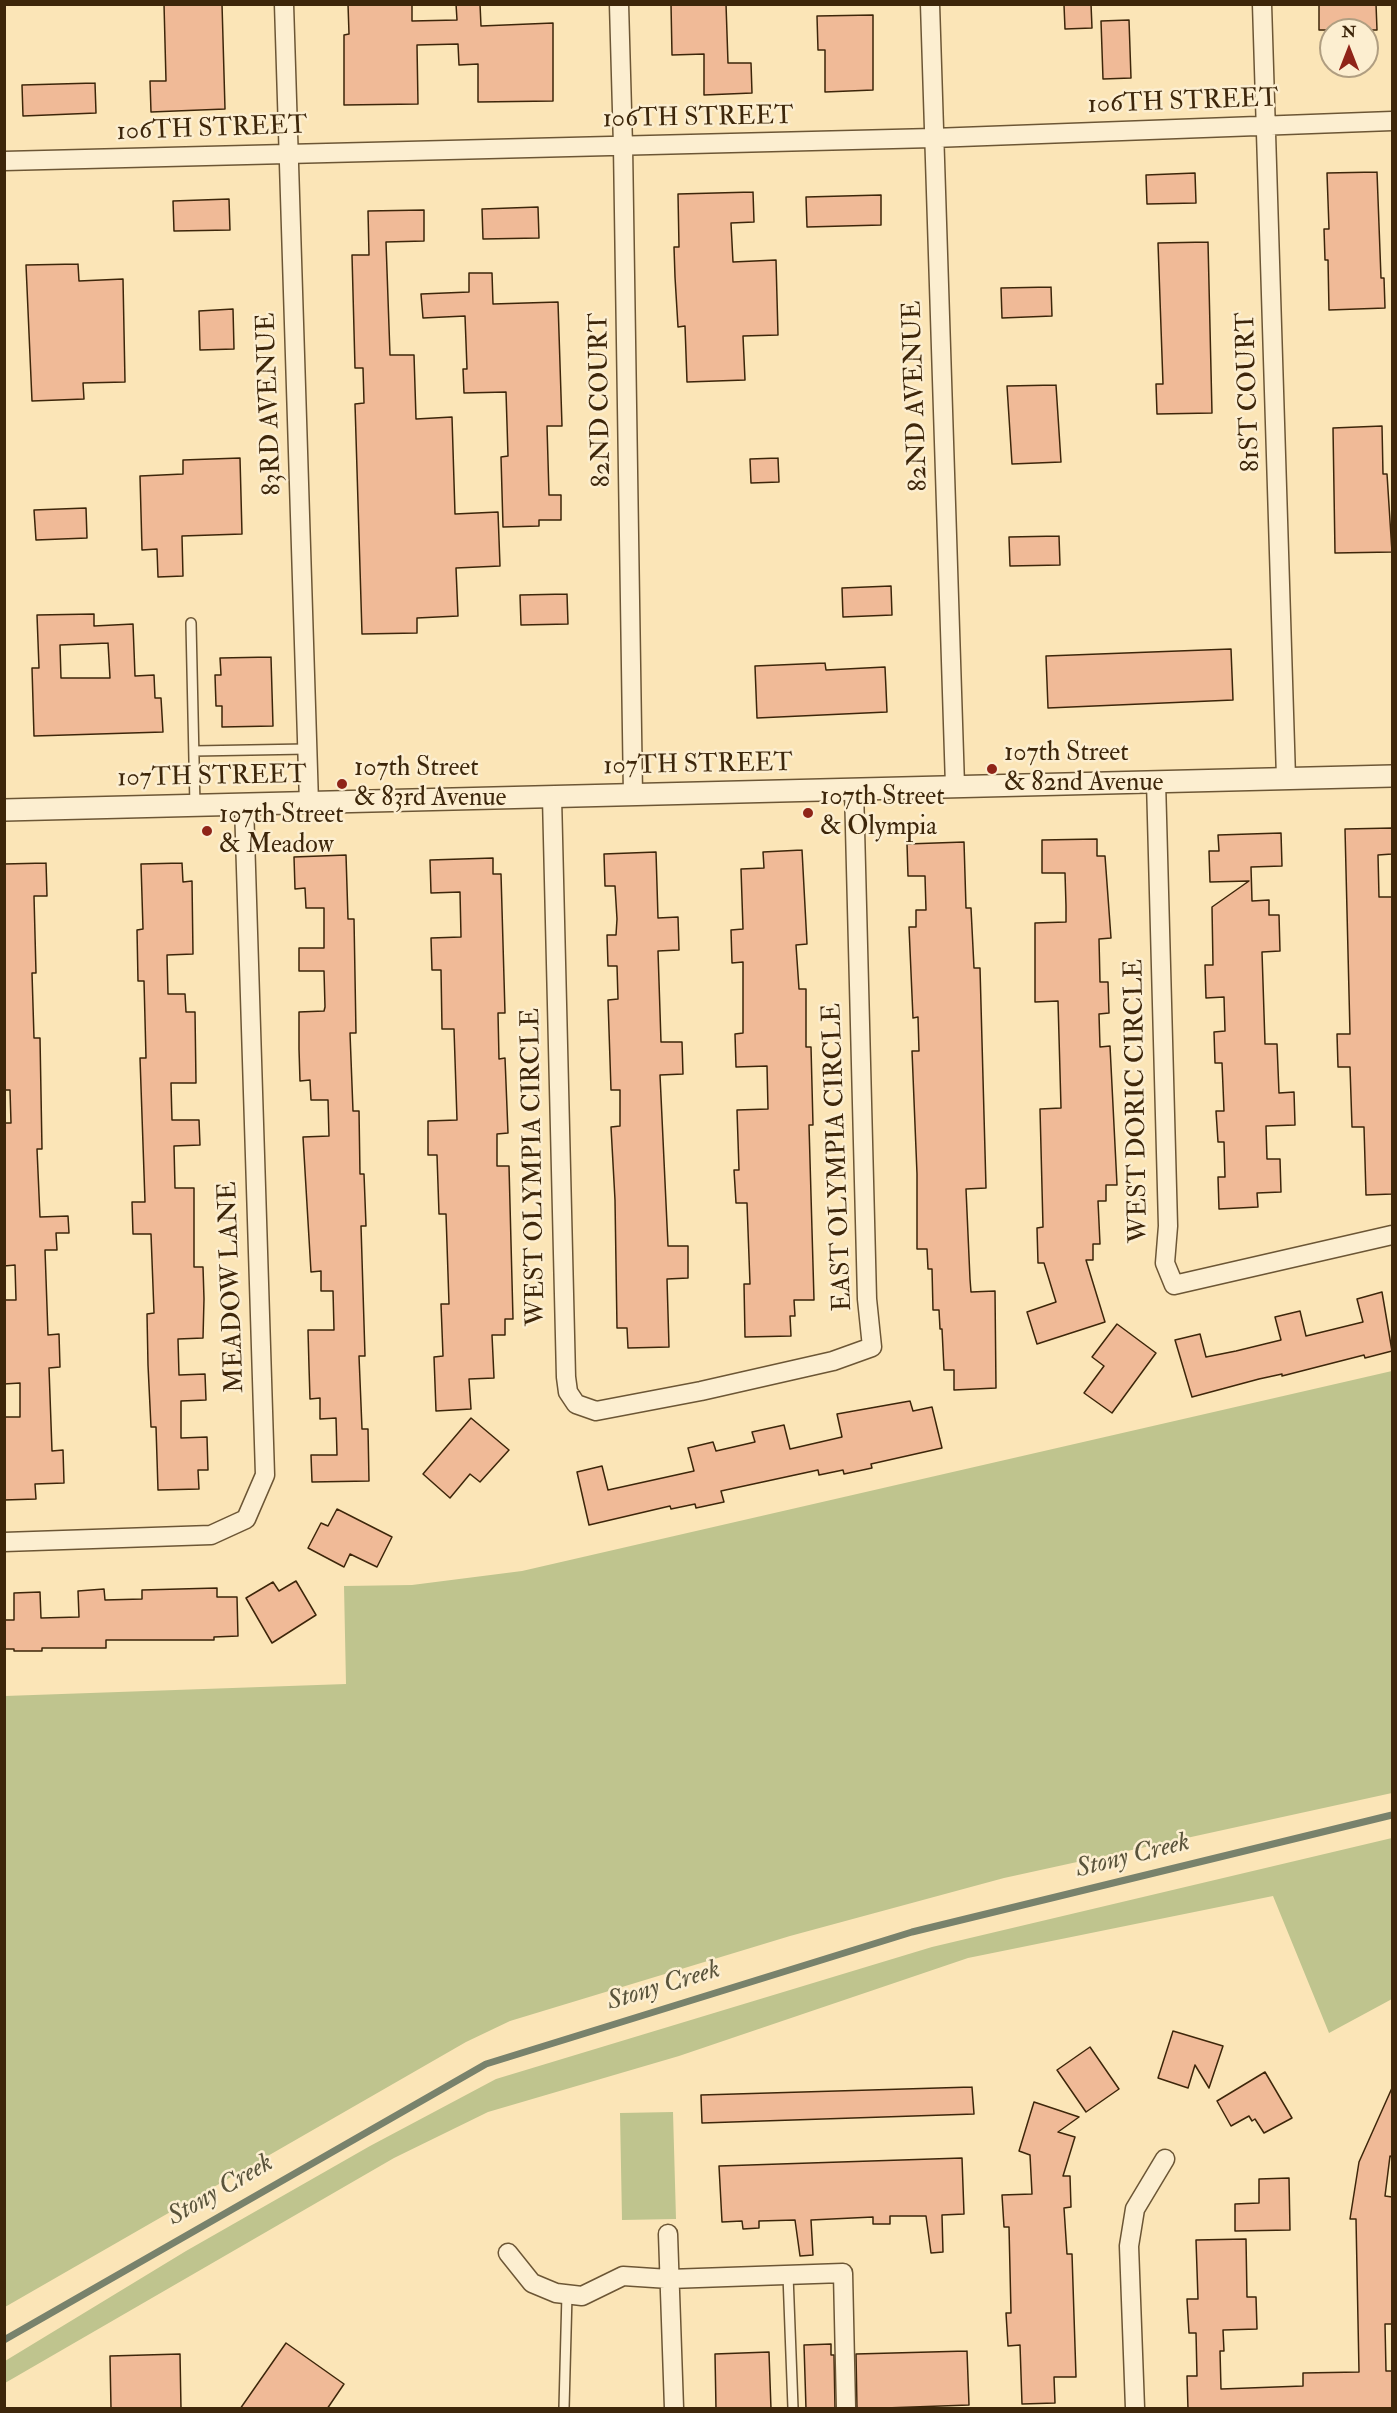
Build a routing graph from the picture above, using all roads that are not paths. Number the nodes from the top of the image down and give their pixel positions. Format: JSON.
{"nodes":[{"id":1,"x":285,"y":4,"type":"edge"},
{"id":2,"x":619,"y":4,"type":"edge"},
{"id":3,"x":930,"y":4,"type":"edge"},
{"id":4,"x":1262,"y":4,"type":"edge"},
{"id":5,"x":1392,"y":121,"type":"edge"},
{"id":6,"x":1266,"y":125,"type":"junction"},
{"id":7,"x":933,"y":138,"type":"junction"},
{"id":8,"x":623,"y":146,"type":"junction"},
{"id":9,"x":289,"y":153,"type":"junction"},
{"id":10,"x":4,"y":162,"type":"edge"},
{"id":11,"x":191,"y":623,"type":"dead end"},
{"id":12,"x":307,"y":749,"type":"junction"},
{"id":13,"x":194,"y":751,"type":"junction"},
{"id":14,"x":1392,"y":776,"type":"edge"},
{"id":15,"x":1286,"y":778,"type":"junction"},
{"id":16,"x":1156,"y":782,"type":"junction"},
{"id":17,"x":955,"y":786,"type":"junction"},
{"id":18,"x":854,"y":789,"type":"junction"},
{"id":19,"x":633,"y":795,"type":"junction"},
{"id":20,"x":552,"y":797,"type":"junction"},
{"id":21,"x":309,"y":803,"type":"junction"},
{"id":22,"x":244,"y":805,"type":"junction"},
{"id":23,"x":195,"y":806,"type":"junction"},
{"id":24,"x":4,"y":810,"type":"edge"},
{"id":25,"x":1392,"y":1235,"type":"edge"},
{"id":26,"x":702,"y":1391,"type":"joint"},
{"id":27,"x":4,"y":1542,"type":"edge"},
{"id":28,"x":1165,"y":2159,"type":"dead end"},
{"id":29,"x":668,"y":2234,"type":"dead end"},
{"id":30,"x":508,"y":2253,"type":"dead end"},
{"id":31,"x":788,"y":2275,"type":"junction"},
{"id":32,"x":669,"y":2279,"type":"junction"},
{"id":33,"x":567,"y":2294,"type":"junction"},
{"id":34,"x":564,"y":2409,"type":"edge"},
{"id":35,"x":674,"y":2409,"type":"edge"},
{"id":36,"x":793,"y":2409,"type":"edge"},
{"id":37,"x":846,"y":2409,"type":"edge"},
{"id":38,"x":1135,"y":2409,"type":"edge"}],
"edges":[{"from":1,"to":9,"type":"street","name":"83RD AVENUE"},
{"from":2,"to":8,"type":"street","name":"82ND COURT"},
{"from":3,"to":7,"type":"street","name":"82ND AVENUE"},
{"from":4,"to":6,"type":"street","name":"81ST COURT"},
{"from":5,"to":6,"type":"street","name":"106TH STREET"},
{"from":6,"to":7,"type":"street","name":"106TH STREET"},
{"from":6,"to":15,"type":"street","name":"81ST COURT"},
{"from":7,"to":8,"type":"street","name":"106TH STREET"},
{"from":7,"to":17,"type":"street","name":"82ND AVENUE"},
{"from":8,"to":9,"type":"street","name":"106TH STREET"},
{"from":8,"to":19,"type":"street","name":"82ND COURT"},
{"from":9,"to":10,"type":"street","name":"106TH STREET"},
{"from":9,"to":12,"type":"street","name":"83RD AVENUE"},
{"from":11,"to":13,"type":"lane"},
{"from":12,"to":13,"type":"lane"},
{"from":12,"to":21,"type":"street","name":"83RD AVENUE"},
{"from":13,"to":23,"type":"lane"},
{"from":14,"to":15,"type":"street","name":"107TH STREET"},
{"from":15,"to":16,"type":"street","name":"107TH STREET"},
{"from":16,"to":17,"type":"street","name":"107TH STREET"},
{"from":16,"to":25,"type":"street","name":"WEST DORIC CIRCLE"},
{"from":17,"to":18,"type":"street","name":"107TH STREET"},
{"from":18,"to":19,"type":"street","name":"107TH STREET"},
{"from":18,"to":26,"type":"street","name":"EAST OLYMPIA CIRCLE"},
{"from":19,"to":20,"type":"street","name":"107TH STREET"},
{"from":20,"to":21,"type":"street","name":"107TH STREET"},
{"from":20,"to":26,"type":"street","name":"WEST OLYMPIA CIRCLE"},
{"from":21,"to":22,"type":"street","name":"107TH STREET"},
{"from":22,"to":23,"type":"street","name":"107TH STREET"},
{"from":22,"to":27,"type":"street","name":"MEADOW LANE"},
{"from":23,"to":24,"type":"street","name":"107TH STREET"},
{"from":28,"to":38,"type":"street"},
{"from":29,"to":32,"type":"street"},
{"from":30,"to":33,"type":"street"},
{"from":31,"to":32,"type":"street"},
{"from":31,"to":36,"type":"lane"},
{"from":31,"to":37,"type":"street"},
{"from":32,"to":33,"type":"street"},
{"from":32,"to":35,"type":"street"},
{"from":33,"to":34,"type":"lane"}]}
